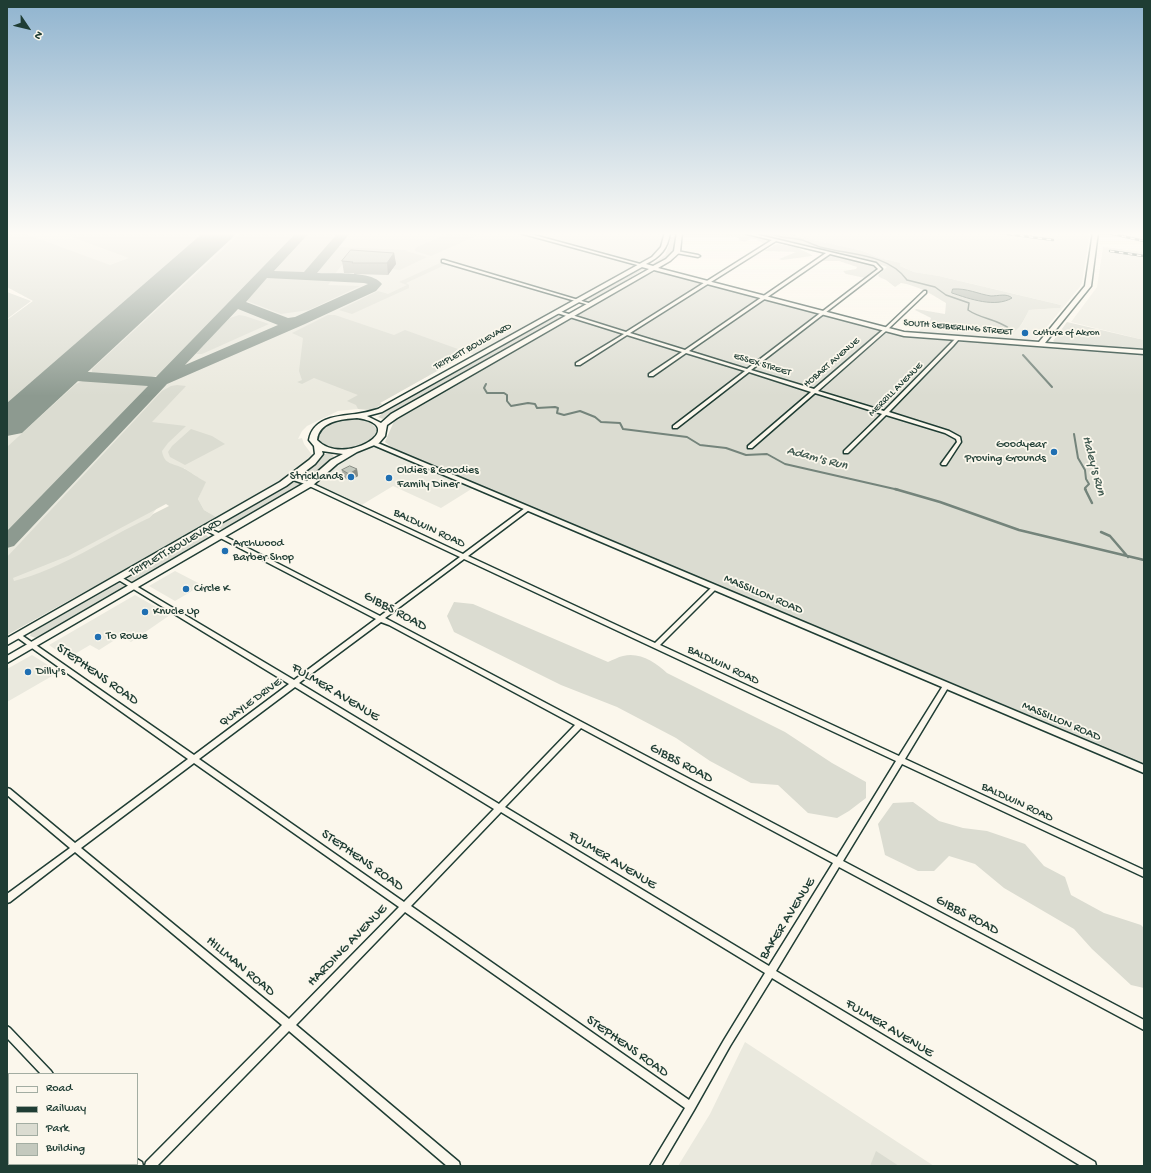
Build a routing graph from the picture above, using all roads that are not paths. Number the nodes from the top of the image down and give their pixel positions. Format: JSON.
{"nodes":[{"id":1,"x":530,"y":287,"type":"edge"},
{"id":2,"x":603,"y":287,"type":"edge"},
{"id":3,"x":620,"y":287,"type":"edge"},
{"id":4,"x":702,"y":287,"type":"edge"},
{"id":5,"x":723,"y":287,"type":"edge"},
{"id":6,"x":779,"y":287,"type":"edge"},
{"id":7,"x":857,"y":287,"type":"edge"},
{"id":8,"x":1087,"y":287,"type":"edge"},
{"id":9,"x":925,"y":292,"type":"dead end"},
{"id":10,"x":764,"y":297,"type":"junction"},
{"id":11,"x":578,"y":301,"type":"junction"},
{"id":12,"x":590,"y":304,"type":"junction"},
{"id":13,"x":558,"y":312,"type":"junction"},
{"id":14,"x":822,"y":313,"type":"junction"},
{"id":15,"x":570,"y":316,"type":"junction"},
{"id":16,"x":885,"y":330,"type":"junction"},
{"id":17,"x":628,"y":333,"type":"junction"},
{"id":18,"x":957,"y":339,"type":"junction"},
{"id":19,"x":1040,"y":345,"type":"junction"},
{"id":20,"x":687,"y":351,"type":"junction"},
{"id":21,"x":1144,"y":352,"type":"edge"},
{"id":22,"x":578,"y":364,"type":"dead end"},
{"id":23,"x":749,"y":370,"type":"junction"},
{"id":24,"x":651,"y":375,"type":"dead end"},
{"id":25,"x":815,"y":390,"type":"junction"},
{"id":26,"x":886,"y":413,"type":"junction"},
{"id":27,"x":356,"y":416,"type":"junction"},
{"id":28,"x":675,"y":427,"type":"dead end"},
{"id":29,"x":382,"y":429,"type":"junction"},
{"id":30,"x":372,"y":443,"type":"junction"},
{"id":31,"x":318,"y":445,"type":"junction"},
{"id":32,"x":750,"y":447,"type":"dead end"},
{"id":33,"x":354,"y":450,"type":"junction"},
{"id":34,"x":846,"y":452,"type":"dead end"},
{"id":35,"x":944,"y":464,"type":"dead end"},
{"id":36,"x":292,"y":478,"type":"junction"},
{"id":37,"x":309,"y":484,"type":"junction"},
{"id":38,"x":527,"y":509,"type":"junction"},
{"id":39,"x":206,"y":528,"type":"junction"},
{"id":40,"x":222,"y":535,"type":"junction"},
{"id":41,"x":463,"y":557,"type":"junction"},
{"id":42,"x":118,"y":578,"type":"junction"},
{"id":43,"x":133,"y":587,"type":"junction"},
{"id":44,"x":714,"y":588,"type":"junction"},
{"id":45,"x":381,"y":619,"type":"junction"},
{"id":46,"x":18,"y":636,"type":"junction"},
{"id":47,"x":7,"y":642,"type":"edge"},
{"id":48,"x":32,"y":646,"type":"junction"},
{"id":49,"x":656,"y":646,"type":"junction"},
{"id":50,"x":7,"y":660,"type":"edge"},
{"id":51,"x":295,"y":684,"type":"junction"},
{"id":52,"x":946,"y":686,"type":"junction"},
{"id":53,"x":579,"y":726,"type":"junction"},
{"id":54,"x":194,"y":759,"type":"junction"},
{"id":55,"x":900,"y":760,"type":"junction"},
{"id":56,"x":1144,"y":769,"type":"edge"},
{"id":57,"x":7,"y":791,"type":"edge"},
{"id":58,"x":500,"y":808,"type":"junction"},
{"id":59,"x":76,"y":848,"type":"junction"},
{"id":60,"x":839,"y":862,"type":"junction"},
{"id":61,"x":1144,"y":874,"type":"edge"},
{"id":62,"x":7,"y":899,"type":"edge"},
{"id":63,"x":404,"y":907,"type":"junction"},
{"id":64,"x":770,"y":972,"type":"junction"},
{"id":65,"x":289,"y":1025,"type":"junction"},
{"id":66,"x":1144,"y":1025,"type":"edge"},
{"id":67,"x":7,"y":1031,"type":"edge"},
{"id":68,"x":47,"y":1073,"type":"edge"},
{"id":69,"x":691,"y":1108,"type":"junction"},
{"id":70,"x":150,"y":1166,"type":"edge"},
{"id":71,"x":455,"y":1166,"type":"edge"},
{"id":72,"x":655,"y":1166,"type":"edge"},
{"id":73,"x":1091,"y":1166,"type":"edge"}],
"edges":[{"from":1,"to":11,"type":"street"},
{"from":2,"to":11,"type":"main road","name":"TRIPLETT BOULEVARD"},
{"from":3,"to":12,"type":"main road","name":"TRIPLETT BOULEVARD"},
{"from":4,"to":17,"type":"street"},
{"from":5,"to":10,"type":"main road","name":"SOUTH SEIBERLING STREET"},
{"from":6,"to":10,"type":"street"},
{"from":7,"to":14,"type":"street"},
{"from":8,"to":19,"type":"main road"},
{"from":9,"to":16,"type":"street","name":"HOBART AVENUE"},
{"from":10,"to":14,"type":"main road","name":"SOUTH SEIBERLING STREET"},
{"from":10,"to":20,"type":"street"},
{"from":11,"to":12,"type":"street"},
{"from":11,"to":13,"type":"main road","name":"TRIPLETT BOULEVARD"},
{"from":12,"to":15,"type":"main road","name":"TRIPLETT BOULEVARD"},
{"from":13,"to":15,"type":"street","name":"ESSEX STREET"},
{"from":13,"to":27,"type":"main road","name":"TRIPLETT BOULEVARD"},
{"from":14,"to":16,"type":"main road","name":"SOUTH SEIBERLING STREET"},
{"from":14,"to":23,"type":"street"},
{"from":15,"to":17,"type":"street","name":"ESSEX STREET"},
{"from":15,"to":29,"type":"main road","name":"TRIPLETT BOULEVARD"},
{"from":16,"to":18,"type":"main road","name":"SOUTH SEIBERLING STREET"},
{"from":16,"to":25,"type":"street","name":"HOBART AVENUE"},
{"from":17,"to":20,"type":"street","name":"ESSEX STREET"},
{"from":17,"to":22,"type":"street"},
{"from":18,"to":19,"type":"main road","name":"SOUTH SEIBERLING STREET"},
{"from":18,"to":26,"type":"street","name":"MERRILL AVENUE"},
{"from":19,"to":21,"type":"main road","name":"SOUTH SEIBERLING STREET"},
{"from":20,"to":23,"type":"street","name":"ESSEX STREET"},
{"from":20,"to":24,"type":"street"},
{"from":23,"to":25,"type":"street","name":"ESSEX STREET"},
{"from":23,"to":28,"type":"street"},
{"from":25,"to":26,"type":"street","name":"ESSEX STREET"},
{"from":25,"to":32,"type":"street","name":"HOBART AVENUE"},
{"from":26,"to":34,"type":"street","name":"MERRILL AVENUE"},
{"from":26,"to":35,"type":"street","name":"ESSEX STREET"},
{"from":27,"to":29,"type":"main road"},
{"from":27,"to":31,"type":"main road","name":"TRIPLETT BOULEVARD"},
{"from":29,"to":30,"type":"main road","name":"TRIPLETT BOULEVARD"},
{"from":30,"to":33,"type":"main road"},
{"from":30,"to":38,"type":"street","name":"MASSILLON ROAD"},
{"from":31,"to":33,"type":"main road"},
{"from":31,"to":36,"type":"main road","name":"TRIPLETT BOULEVARD"},
{"from":33,"to":37,"type":"main road","name":"TRIPLETT BOULEVARD"},
{"from":36,"to":37,"type":"street","name":"BALDWIN ROAD"},
{"from":36,"to":39,"type":"main road","name":"TRIPLETT BOULEVARD"},
{"from":37,"to":40,"type":"main road","name":"TRIPLETT BOULEVARD"},
{"from":37,"to":41,"type":"street","name":"BALDWIN ROAD"},
{"from":38,"to":41,"type":"street","name":"QUAYLE DRIVE"},
{"from":38,"to":44,"type":"street","name":"MASSILLON ROAD"},
{"from":39,"to":40,"type":"street","name":"GIBBS ROAD"},
{"from":39,"to":42,"type":"main road","name":"TRIPLETT BOULEVARD"},
{"from":40,"to":43,"type":"main road","name":"TRIPLETT BOULEVARD"},
{"from":40,"to":45,"type":"street","name":"GIBBS ROAD"},
{"from":41,"to":45,"type":"street","name":"QUAYLE DRIVE"},
{"from":41,"to":49,"type":"street","name":"BALDWIN ROAD"},
{"from":42,"to":43,"type":"street","name":"FULMER AVENUE"},
{"from":42,"to":46,"type":"main road","name":"TRIPLETT BOULEVARD"},
{"from":43,"to":48,"type":"main road","name":"TRIPLETT BOULEVARD"},
{"from":43,"to":51,"type":"street","name":"FULMER AVENUE"},
{"from":44,"to":49,"type":"street"},
{"from":44,"to":52,"type":"street","name":"MASSILLON ROAD"},
{"from":45,"to":51,"type":"street","name":"QUAYLE DRIVE"},
{"from":45,"to":53,"type":"street","name":"GIBBS ROAD"},
{"from":46,"to":47,"type":"main road","name":"TRIPLETT BOULEVARD"},
{"from":46,"to":48,"type":"street","name":"STEPHENS ROAD"},
{"from":48,"to":50,"type":"main road","name":"TRIPLETT BOULEVARD"},
{"from":48,"to":54,"type":"street","name":"STEPHENS ROAD"},
{"from":49,"to":55,"type":"street","name":"BALDWIN ROAD"},
{"from":51,"to":54,"type":"street","name":"QUAYLE DRIVE"},
{"from":51,"to":58,"type":"street","name":"FULMER AVENUE"},
{"from":52,"to":55,"type":"street","name":"BAKER AVENUE"},
{"from":52,"to":56,"type":"street","name":"MASSILLON ROAD"},
{"from":53,"to":58,"type":"street","name":"HARDING AVENUE"},
{"from":53,"to":60,"type":"street","name":"GIBBS ROAD"},
{"from":54,"to":59,"type":"street","name":"QUAYLE DRIVE"},
{"from":54,"to":63,"type":"street","name":"STEPHENS ROAD"},
{"from":55,"to":60,"type":"street","name":"BAKER AVENUE"},
{"from":55,"to":61,"type":"street","name":"BALDWIN ROAD"},
{"from":57,"to":59,"type":"street","name":"HILLMAN ROAD"},
{"from":58,"to":63,"type":"street","name":"HARDING AVENUE"},
{"from":58,"to":64,"type":"street","name":"FULMER AVENUE"},
{"from":59,"to":62,"type":"street","name":"QUAYLE DRIVE"},
{"from":59,"to":65,"type":"street","name":"HILLMAN ROAD"},
{"from":60,"to":64,"type":"street","name":"BAKER AVENUE"},
{"from":60,"to":66,"type":"street","name":"GIBBS ROAD"},
{"from":63,"to":65,"type":"street","name":"HARDING AVENUE"},
{"from":63,"to":69,"type":"street","name":"STEPHENS ROAD"},
{"from":64,"to":69,"type":"street","name":"BAKER AVENUE"},
{"from":64,"to":73,"type":"street","name":"FULMER AVENUE"},
{"from":65,"to":70,"type":"street","name":"HARDING AVENUE"},
{"from":65,"to":71,"type":"street","name":"HILLMAN ROAD"},
{"from":67,"to":68,"type":"street"},
{"from":69,"to":72,"type":"street","name":"BAKER AVENUE"}]}
